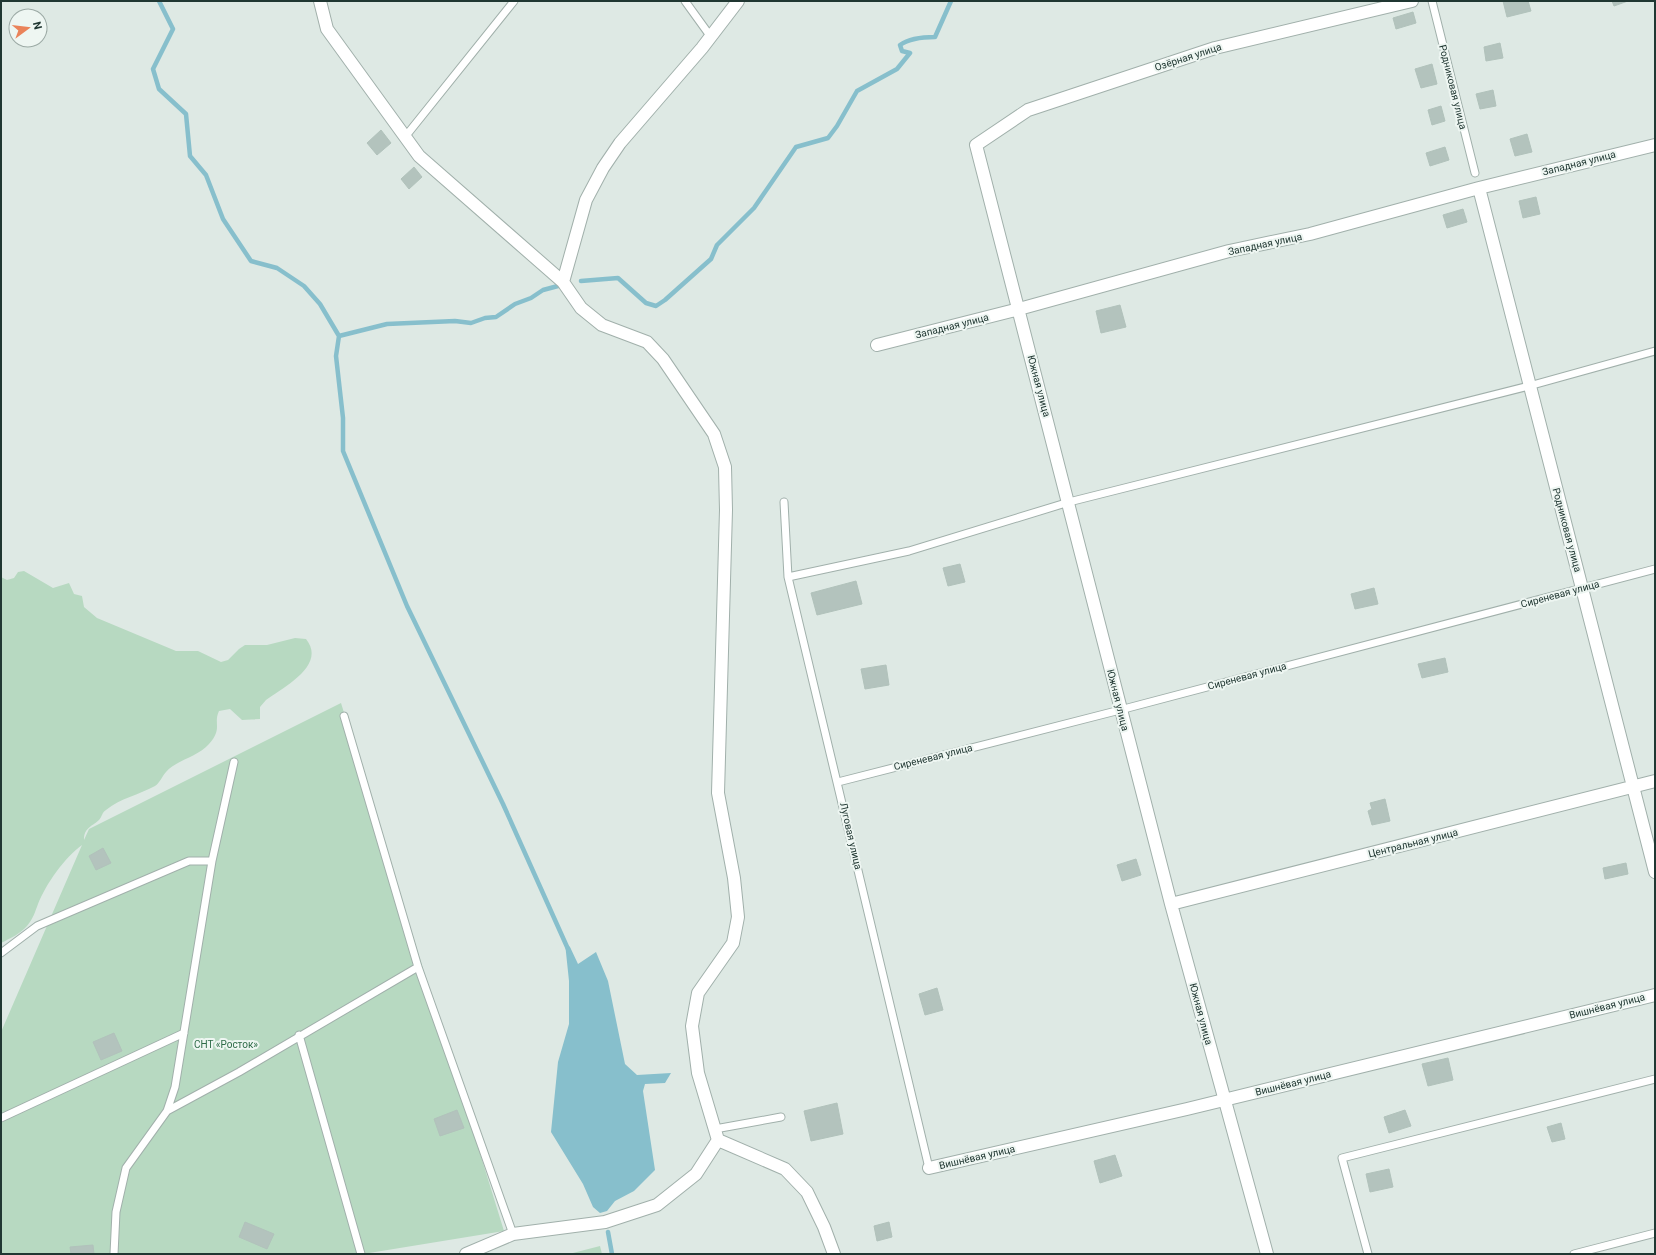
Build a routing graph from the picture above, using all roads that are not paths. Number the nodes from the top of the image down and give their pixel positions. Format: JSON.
{"nodes":[{"id":1,"x":320,"y":1,"type":"edge"},
{"id":2,"x":514,"y":1,"type":"edge"},
{"id":3,"x":685,"y":1,"type":"edge"},
{"id":4,"x":738,"y":1,"type":"edge"},
{"id":5,"x":1412,"y":1,"type":"edge"},
{"id":6,"x":1432,"y":1,"type":"edge"},
{"id":7,"x":711,"y":37,"type":"junction"},
{"id":8,"x":405,"y":137,"type":"junction"},
{"id":9,"x":976,"y":145,"type":"joint"},
{"id":10,"x":1655,"y":145,"type":"edge"},
{"id":11,"x":1475,"y":173,"type":"dead end"},
{"id":12,"x":1479,"y":188,"type":"junction"},
{"id":13,"x":563,"y":282,"type":"junction"},
{"id":14,"x":1019,"y":309,"type":"junction"},
{"id":15,"x":877,"y":345,"type":"dead end"},
{"id":16,"x":1655,"y":351,"type":"edge"},
{"id":17,"x":1529,"y":386,"type":"junction"},
{"id":18,"x":784,"y":502,"type":"dead end"},
{"id":19,"x":1069,"y":502,"type":"junction"},
{"id":20,"x":1655,"y":569,"type":"edge"},
{"id":21,"x":788,"y":577,"type":"junction"},
{"id":22,"x":1583,"y":587,"type":"junction"},
{"id":23,"x":1120,"y":710,"type":"junction"},
{"id":24,"x":344,"y":716,"type":"dead end"},
{"id":25,"x":234,"y":762,"type":"dead end"},
{"id":26,"x":1655,"y":781,"type":"edge"},
{"id":27,"x":838,"y":782,"type":"junction"},
{"id":28,"x":1633,"y":787,"type":"junction"},
{"id":29,"x":212,"y":861,"type":"junction"},
{"id":30,"x":1655,"y":872,"type":"edge"},
{"id":31,"x":1171,"y":904,"type":"junction"},
{"id":32,"x":1,"y":953,"type":"edge"},
{"id":33,"x":418,"y":967,"type":"junction"},
{"id":34,"x":1655,"y":995,"type":"edge"},
{"id":35,"x":184,"y":1033,"type":"junction"},
{"id":36,"x":299,"y":1035,"type":"junction"},
{"id":37,"x":1655,"y":1079,"type":"edge"},
{"id":38,"x":1225,"y":1100,"type":"junction"},
{"id":39,"x":167,"y":1111,"type":"junction"},
{"id":40,"x":781,"y":1117,"type":"dead end"},
{"id":41,"x":1,"y":1118,"type":"edge"},
{"id":42,"x":716,"y":1134,"type":"junction"},
{"id":43,"x":929,"y":1168,"type":"joint"},
{"id":44,"x":1655,"y":1232,"type":"edge"},
{"id":45,"x":514,"y":1234,"type":"junction"},
{"id":46,"x":114,"y":1254,"type":"edge"},
{"id":47,"x":361,"y":1254,"type":"edge"},
{"id":48,"x":466,"y":1254,"type":"edge"},
{"id":49,"x":834,"y":1254,"type":"edge"},
{"id":50,"x":1267,"y":1254,"type":"edge"},
{"id":51,"x":1368,"y":1254,"type":"edge"},
{"id":52,"x":1574,"y":1254,"type":"edge"}],
"edges":[{"from":1,"to":8,"type":"street"},
{"from":2,"to":8,"type":"lane"},
{"from":3,"to":7,"type":"lane"},
{"from":4,"to":7,"type":"street"},
{"from":5,"to":9,"type":"street","name":"Озёрная улица"},
{"from":6,"to":11,"type":"lane","name":"Родниковая улица"},
{"from":7,"to":13,"type":"street"},
{"from":8,"to":13,"type":"street"},
{"from":9,"to":14,"type":"street","name":"Южная улица"},
{"from":10,"to":12,"type":"street","name":"Западная улица"},
{"from":12,"to":14,"type":"street","name":"Западная улица"},
{"from":12,"to":17,"type":"street","name":"Родниковая улица"},
{"from":13,"to":42,"type":"street"},
{"from":14,"to":15,"type":"street","name":"Западная улица"},
{"from":14,"to":19,"type":"street","name":"Южная улица"},
{"from":16,"to":17,"type":"lane"},
{"from":17,"to":19,"type":"lane"},
{"from":17,"to":22,"type":"street","name":"Родниковая улица"},
{"from":18,"to":21,"type":"lane","name":"Луговая улица"},
{"from":19,"to":21,"type":"lane"},
{"from":19,"to":23,"type":"street","name":"Южная улица"},
{"from":20,"to":22,"type":"lane","name":"Сиреневая улица"},
{"from":21,"to":27,"type":"lane","name":"Луговая улица"},
{"from":22,"to":23,"type":"lane","name":"Сиреневая улица"},
{"from":22,"to":28,"type":"street","name":"Родниковая улица"},
{"from":23,"to":27,"type":"lane","name":"Сиреневая улица"},
{"from":23,"to":31,"type":"street","name":"Южная улица"},
{"from":24,"to":33,"type":"lane"},
{"from":25,"to":29,"type":"lane"},
{"from":26,"to":28,"type":"street","name":"Центральная улица"},
{"from":27,"to":43,"type":"lane","name":"Луговая улица"},
{"from":28,"to":30,"type":"street","name":"Родниковая улица"},
{"from":28,"to":31,"type":"street","name":"Центральная улица"},
{"from":29,"to":32,"type":"lane"},
{"from":29,"to":35,"type":"lane"},
{"from":31,"to":38,"type":"street","name":"Южная улица"},
{"from":33,"to":36,"type":"lane"},
{"from":33,"to":45,"type":"lane"},
{"from":34,"to":38,"type":"street","name":"Вишнёвая улица"},
{"from":35,"to":39,"type":"lane"},
{"from":35,"to":41,"type":"lane"},
{"from":36,"to":39,"type":"lane"},
{"from":36,"to":47,"type":"lane"},
{"from":37,"to":51,"type":"lane"},
{"from":38,"to":43,"type":"street","name":"Вишнёвая улица"},
{"from":38,"to":50,"type":"street","name":"Южная улица"},
{"from":39,"to":46,"type":"lane"},
{"from":40,"to":42,"type":"lane"},
{"from":42,"to":45,"type":"street"},
{"from":42,"to":49,"type":"street"},
{"from":44,"to":52,"type":"lane"},
{"from":45,"to":48,"type":"street"}]}
